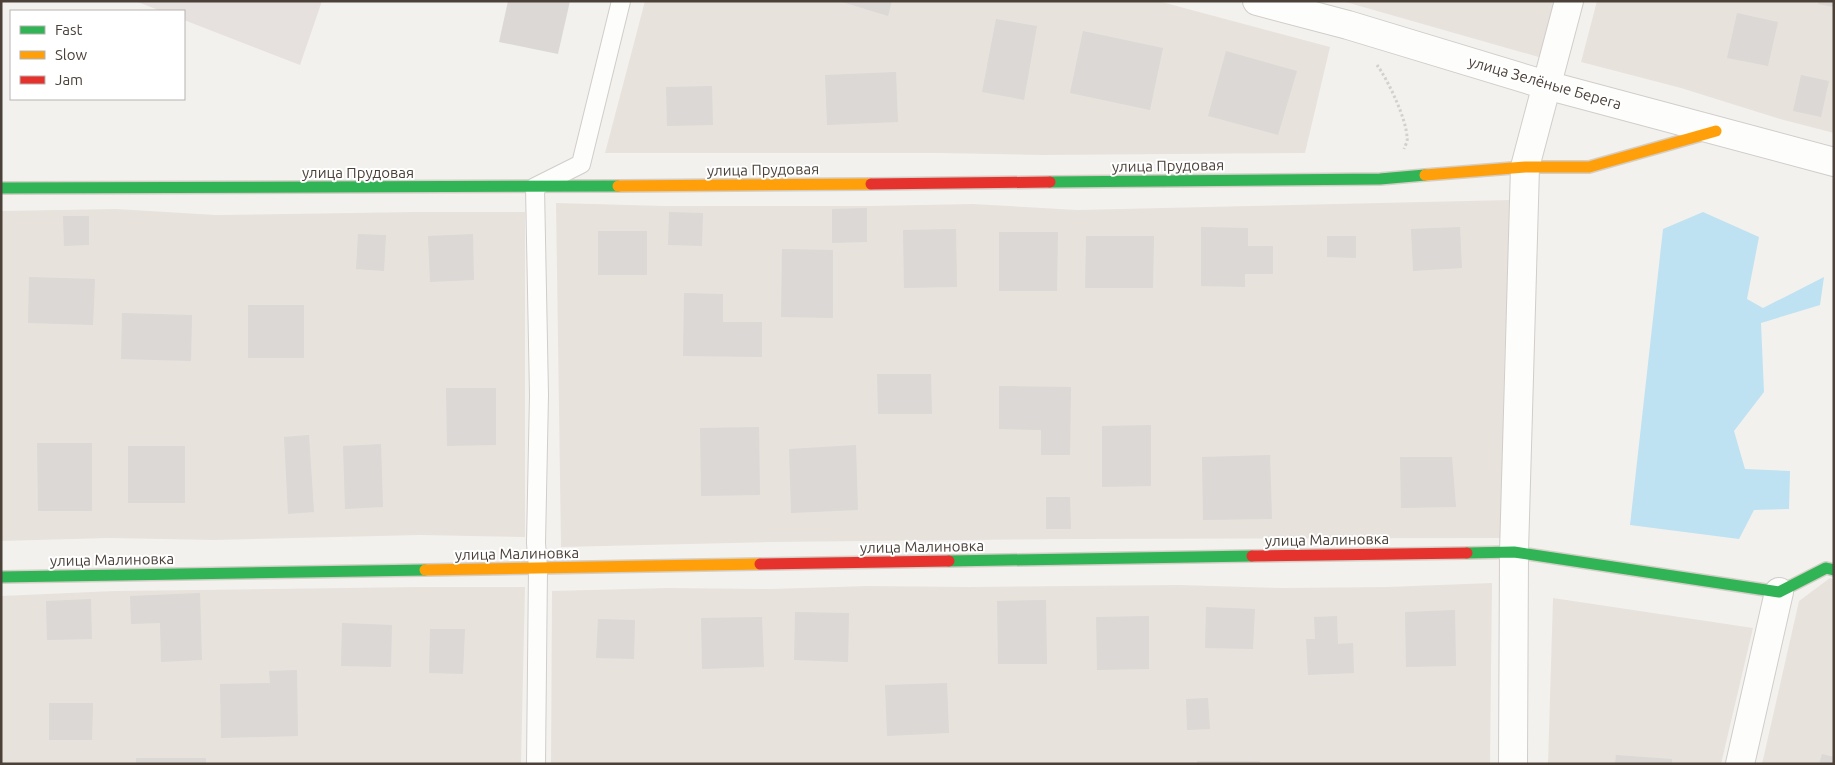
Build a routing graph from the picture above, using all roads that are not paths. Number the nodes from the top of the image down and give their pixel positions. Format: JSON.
{"nodes":[{"id":1,"x":621,"y":1,"type":"edge"},
{"id":2,"x":1257,"y":1,"type":"edge"},
{"id":3,"x":1569,"y":1,"type":"edge"},
{"id":4,"x":1546,"y":85,"type":"junction"},
{"id":5,"x":1716,"y":131,"type":"junction"},
{"id":6,"x":1834,"y":162,"type":"edge"},
{"id":7,"x":1525,"y":167,"type":"junction"},
{"id":8,"x":535,"y":187,"type":"junction"},
{"id":9,"x":1,"y":188,"type":"edge"},
{"id":10,"x":1514,"y":552,"type":"junction"},
{"id":11,"x":538,"y":568,"type":"junction"},
{"id":12,"x":1834,"y":570,"type":"edge"},
{"id":13,"x":1,"y":577,"type":"edge"},
{"id":14,"x":1779,"y":592,"type":"junction"},
{"id":15,"x":536,"y":764,"type":"edge"},
{"id":16,"x":1513,"y":764,"type":"edge"},
{"id":17,"x":1740,"y":764,"type":"edge"}],
"edges":[{"from":1,"to":8,"type":"lane"},
{"from":2,"to":4,"type":"street","name":"улица Зелёные Берега"},
{"from":3,"to":4,"type":"street"},
{"from":4,"to":5,"type":"street","name":"улица Зелёные Берега"},
{"from":4,"to":7,"type":"street"},
{"from":5,"to":6,"type":"street","name":"улица Зелёные Берега"},
{"from":5,"to":7,"type":"street","name":"улица Прудовая"},
{"from":7,"to":8,"type":"street","name":"улица Прудовая"},
{"from":7,"to":10,"type":"street"},
{"from":8,"to":9,"type":"street","name":"улица Прудовая"},
{"from":8,"to":11,"type":"lane"},
{"from":10,"to":11,"type":"street","name":"улица Малиновка"},
{"from":10,"to":14,"type":"street","name":"улица Малиновка"},
{"from":10,"to":16,"type":"street"},
{"from":11,"to":13,"type":"street","name":"улица Малиновка"},
{"from":11,"to":15,"type":"lane"},
{"from":12,"to":14,"type":"street"},
{"from":14,"to":17,"type":"street"}]}
